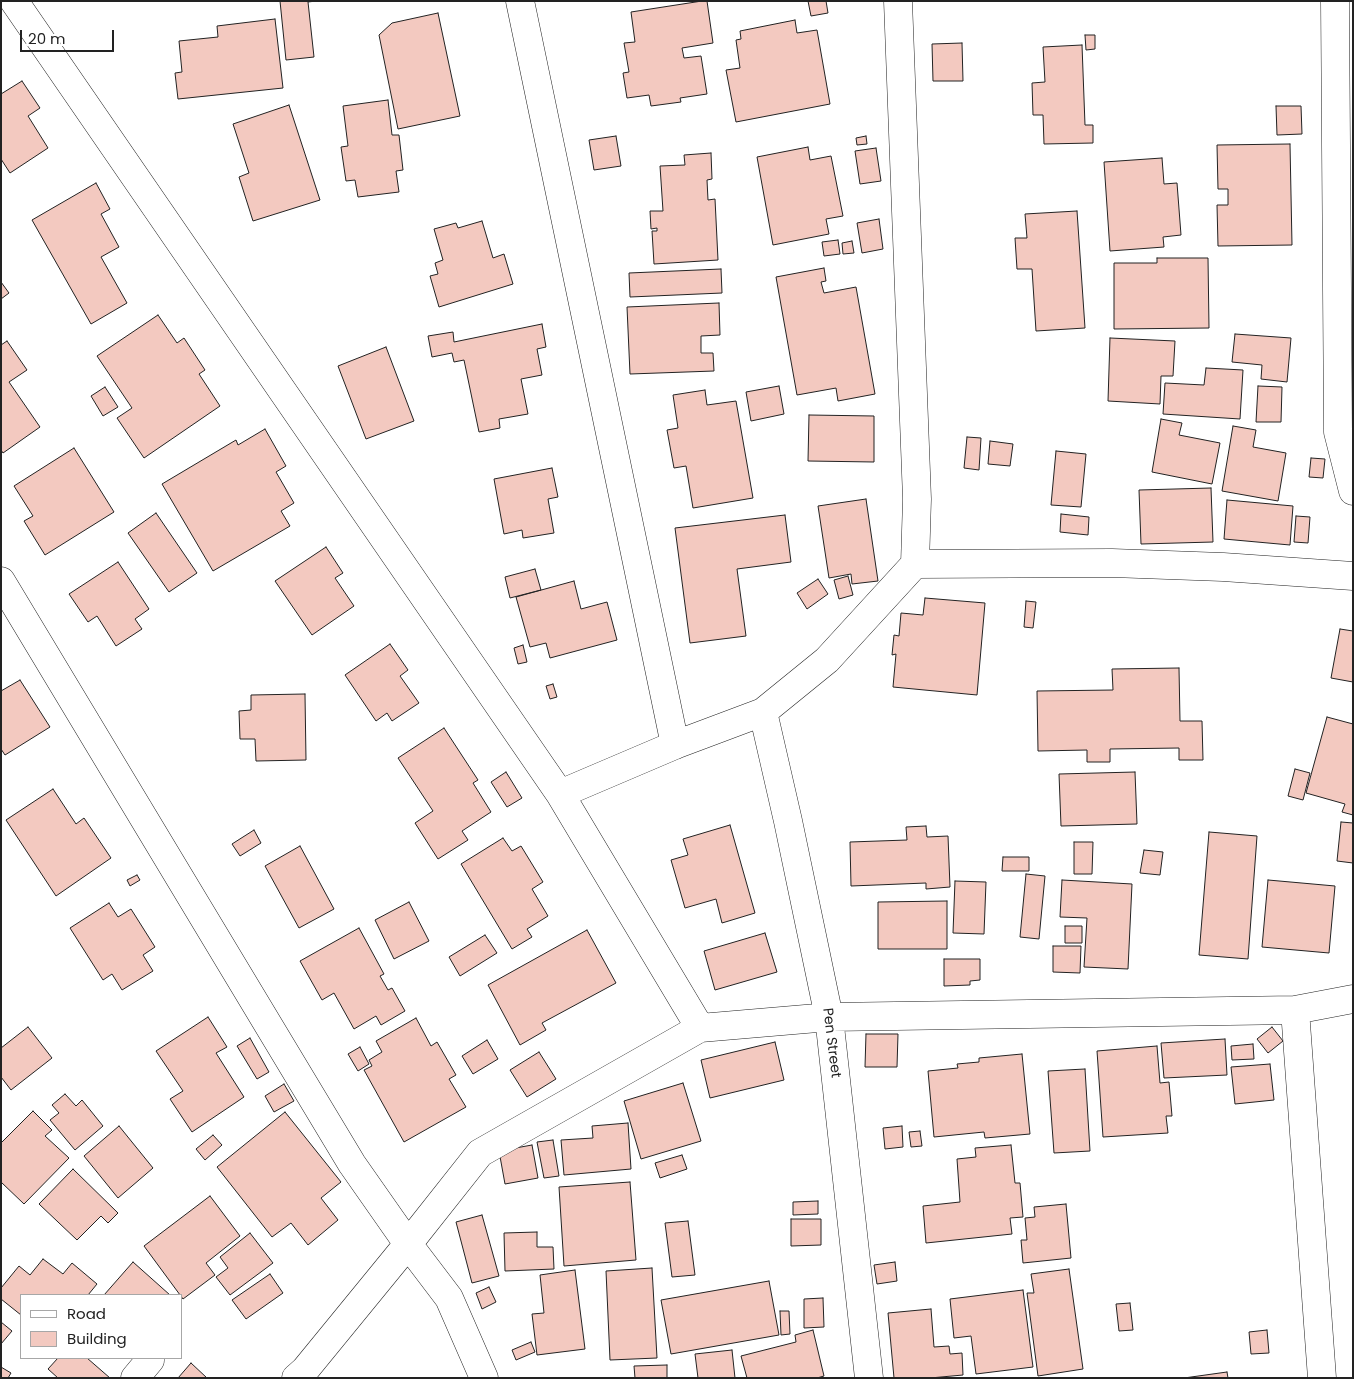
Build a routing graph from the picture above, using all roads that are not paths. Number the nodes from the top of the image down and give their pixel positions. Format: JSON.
{"nodes":[{"id":1,"x":6,"y":1,"type":"edge"},
{"id":2,"x":14,"y":1,"type":"edge"},
{"id":3,"x":520,"y":1,"type":"edge"},
{"id":4,"x":898,"y":1,"type":"edge"},
{"id":5,"x":1335,"y":1,"type":"edge"},
{"id":6,"x":1,"y":4,"type":"edge"},
{"id":7,"x":1353,"y":492,"type":"edge"},
{"id":8,"x":914,"y":564,"type":"junction"},
{"id":9,"x":1353,"y":576,"type":"edge"},
{"id":10,"x":1,"y":581,"type":"edge"},
{"id":11,"x":763,"y":712,"type":"junction"},
{"id":12,"x":676,"y":745,"type":"junction"},
{"id":13,"x":560,"y":794,"type":"junction"},
{"id":14,"x":1353,"y":1000,"type":"edge"},
{"id":15,"x":1295,"y":1010,"type":"junction"},
{"id":16,"x":829,"y":1017,"type":"junction"},
{"id":17,"x":700,"y":1028,"type":"junction"},
{"id":18,"x":408,"y":1244,"type":"junction"},
{"id":19,"x":296,"y":1378,"type":"edge"},
{"id":20,"x":484,"y":1378,"type":"edge"},
{"id":21,"x":869,"y":1378,"type":"edge"},
{"id":22,"x":1322,"y":1378,"type":"edge"}],
"edges":[{"from":1,"to":6,"type":"street"},
{"from":2,"to":13,"type":"street"},
{"from":3,"to":12,"type":"street"},
{"from":4,"to":8,"type":"street"},
{"from":5,"to":7,"type":"street"},
{"from":8,"to":9,"type":"street"},
{"from":8,"to":11,"type":"street"},
{"from":10,"to":18,"type":"street"},
{"from":11,"to":12,"type":"street"},
{"from":11,"to":16,"type":"street","name":"Pen Street"},
{"from":12,"to":13,"type":"street"},
{"from":13,"to":17,"type":"street"},
{"from":14,"to":15,"type":"street"},
{"from":15,"to":16,"type":"street"},
{"from":15,"to":22,"type":"street"},
{"from":16,"to":17,"type":"street"},
{"from":16,"to":21,"type":"street","name":"Pen Street"},
{"from":17,"to":18,"type":"street"},
{"from":18,"to":19,"type":"street"},
{"from":18,"to":20,"type":"street"}]}
